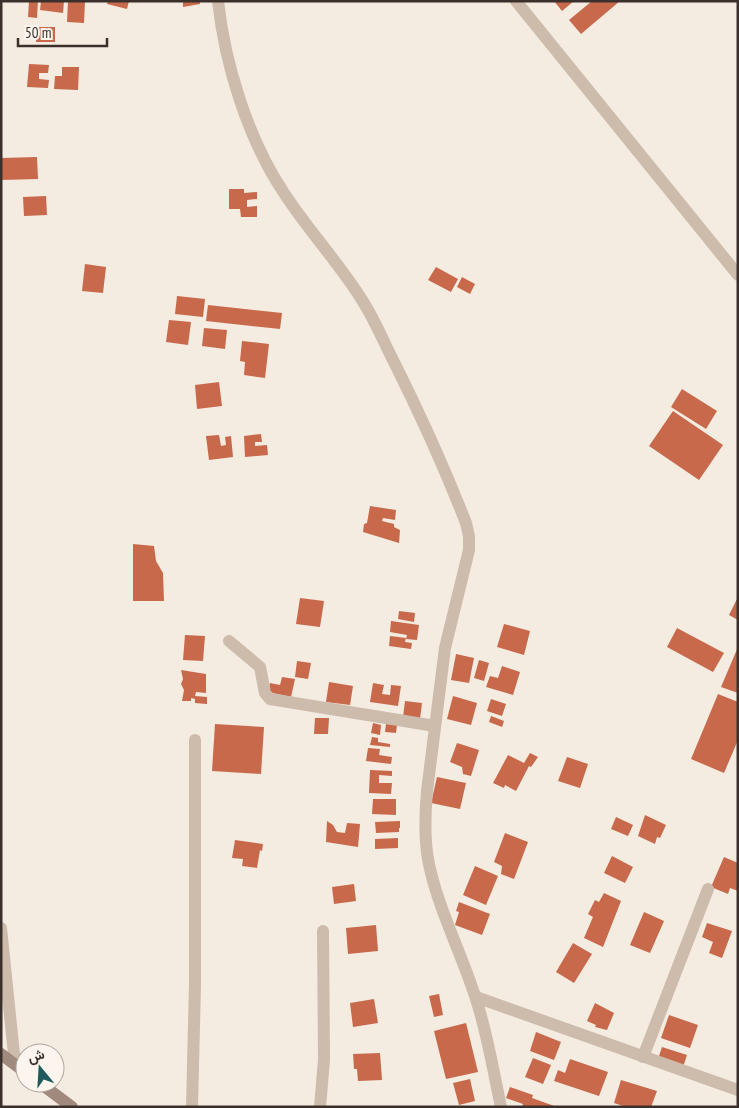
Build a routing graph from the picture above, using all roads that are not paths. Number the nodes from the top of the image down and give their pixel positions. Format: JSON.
{"nodes":[{"id":1,"x":218,"y":1,"type":"edge"},
{"id":2,"x":516,"y":1,"type":"edge"},
{"id":3,"x":738,"y":274,"type":"edge"},
{"id":4,"x":229,"y":641,"type":"dead end"},
{"id":5,"x":435,"y":726,"type":"junction"},
{"id":6,"x":195,"y":740,"type":"dead end"},
{"id":7,"x":708,"y":889,"type":"dead end"},
{"id":8,"x":1,"y":928,"type":"edge"},
{"id":9,"x":323,"y":931,"type":"dead end"},
{"id":10,"x":476,"y":996,"type":"junction"},
{"id":11,"x":17,"y":1043,"type":"edge"},
{"id":12,"x":1,"y":1054,"type":"edge"},
{"id":13,"x":643,"y":1056,"type":"junction"},
{"id":14,"x":15,"y":1064,"type":"edge"},
{"id":15,"x":738,"y":1090,"type":"edge"},
{"id":16,"x":53,"y":1093,"type":"edge"},
{"id":17,"x":72,"y":1107,"type":"edge"},
{"id":18,"x":192,"y":1107,"type":"edge"},
{"id":19,"x":320,"y":1107,"type":"edge"},
{"id":20,"x":501,"y":1107,"type":"edge"}],
"edges":[{"from":1,"to":5,"type":"street"},
{"from":2,"to":3,"type":"street"},
{"from":4,"to":5,"type":"street"},
{"from":5,"to":10,"type":"street"},
{"from":6,"to":18,"type":"street"},
{"from":7,"to":13,"type":"street"},
{"from":8,"to":11,"type":"street"},
{"from":9,"to":19,"type":"street"},
{"from":10,"to":13,"type":"street"},
{"from":10,"to":20,"type":"street"},
{"from":12,"to":14,"type":"main road"},
{"from":13,"to":15,"type":"street"},
{"from":16,"to":17,"type":"main road"}]}
